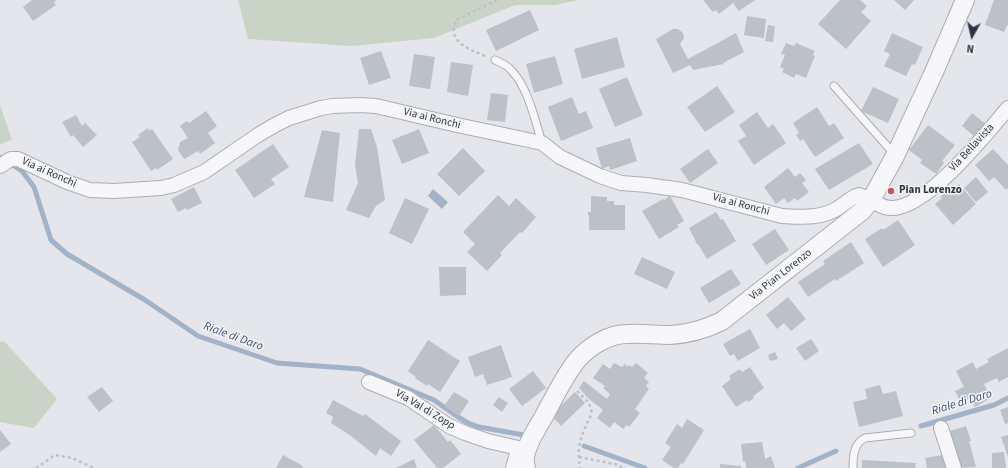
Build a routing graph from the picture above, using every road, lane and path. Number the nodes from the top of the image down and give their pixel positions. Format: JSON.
{"nodes":[{"id":1,"x":497,"y":0,"type":"edge"},
{"id":2,"x":965,"y":0,"type":"edge"},
{"id":3,"x":495,"y":60,"type":"joint"},
{"id":4,"x":834,"y":86,"type":"dead end"},
{"id":5,"x":1008,"y":108,"type":"edge"},
{"id":6,"x":542,"y":143,"type":"junction"},
{"id":7,"x":896,"y":156,"type":"junction"},
{"id":8,"x":4,"y":163,"type":"edge"},
{"id":9,"x":871,"y":200,"type":"junction"},
{"id":10,"x":369,"y":382,"type":"dead end"},
{"id":11,"x":587,"y":401,"type":"dead end"},
{"id":12,"x":941,"y":428,"type":"dead end"},
{"id":13,"x":911,"y":433,"type":"dead end"},
{"id":14,"x":529,"y":449,"type":"edge"},
{"id":15,"x":578,"y":457,"type":"junction"},
{"id":16,"x":36,"y":468,"type":"edge"},
{"id":17,"x":94,"y":468,"type":"edge"},
{"id":18,"x":513,"y":468,"type":"edge"},
{"id":19,"x":580,"y":468,"type":"edge"},
{"id":20,"x":622,"y":468,"type":"edge"},
{"id":21,"x":853,"y":468,"type":"edge"},
{"id":22,"x":954,"y":468,"type":"edge"}],
"edges":[{"from":1,"to":3,"type":"path"},
{"from":2,"to":7,"type":"street","name":"Via Pian Lorenzo"},
{"from":3,"to":6,"type":"lane"},
{"from":4,"to":7,"type":"lane"},
{"from":5,"to":9,"type":"street","name":"Via Bellavista"},
{"from":6,"to":8,"type":"street","name":"Via ai Ronchi"},
{"from":6,"to":9,"type":"street","name":"Via ai Ronchi"},
{"from":7,"to":9,"type":"street","name":"Via Pian Lorenzo"},
{"from":9,"to":14,"type":"street","name":"Via Pian Lorenzo"},
{"from":10,"to":14,"type":"street","name":"Via Val di Zopp"},
{"from":11,"to":15,"type":"path"},
{"from":12,"to":22,"type":"street"},
{"from":13,"to":21,"type":"lane"},
{"from":14,"to":18,"type":"street"},
{"from":15,"to":19,"type":"path"},
{"from":15,"to":20,"type":"path"},
{"from":16,"to":17,"type":"path"}]}
